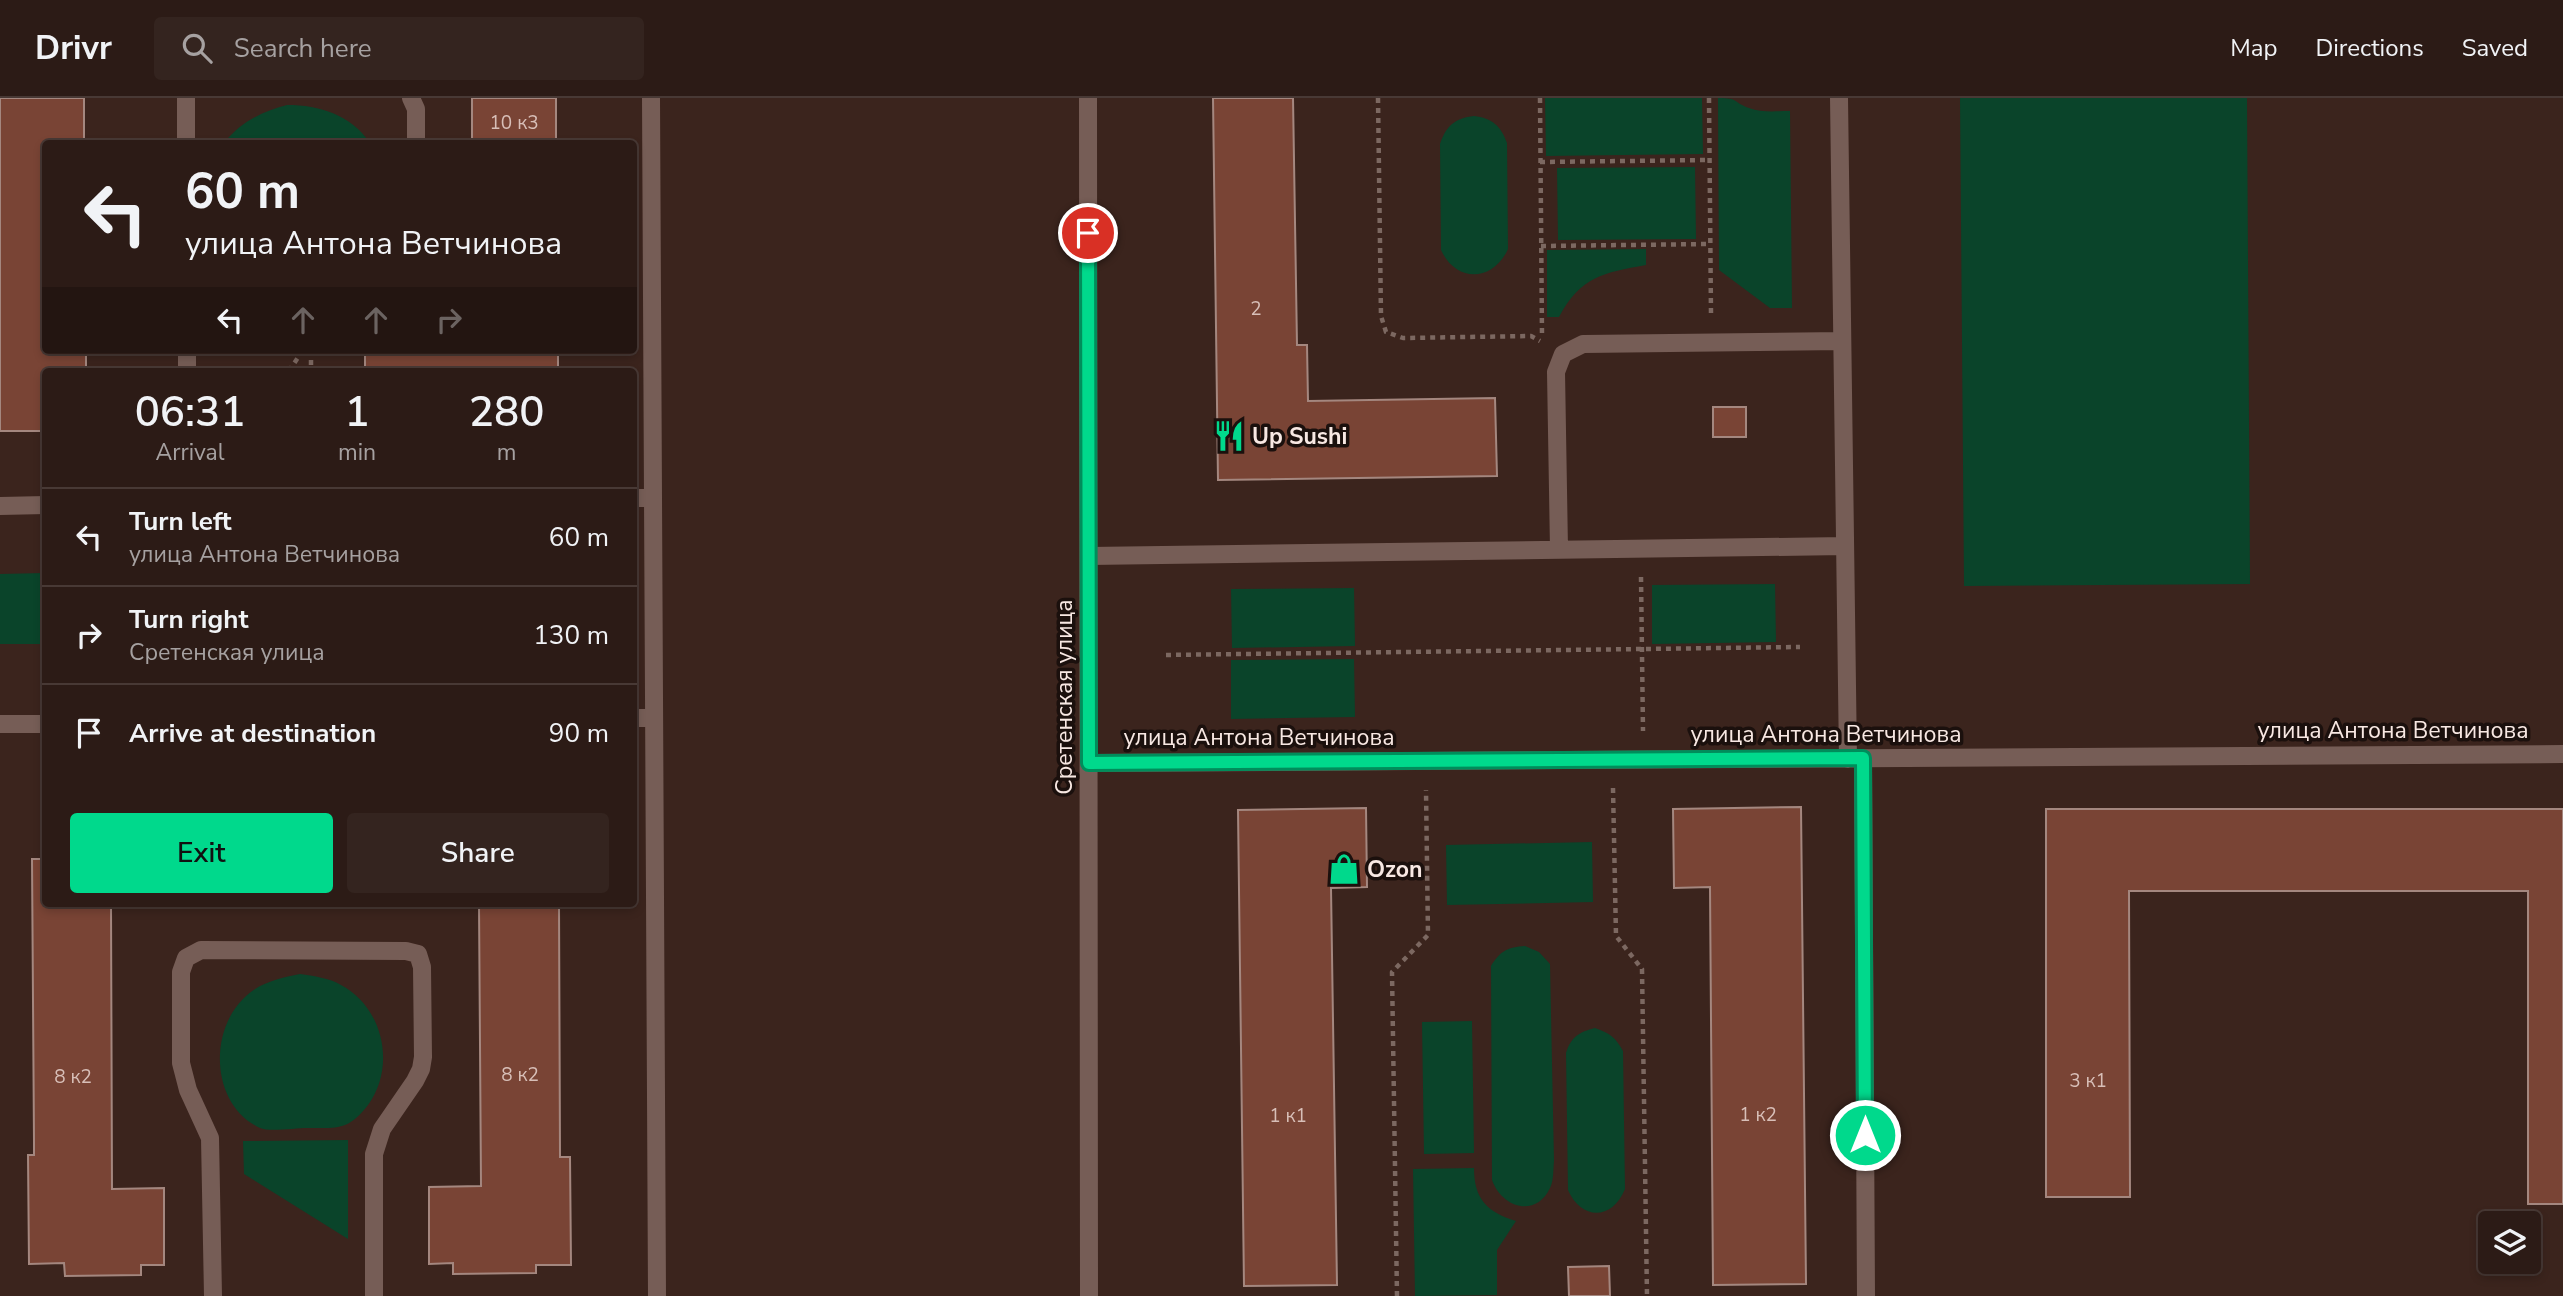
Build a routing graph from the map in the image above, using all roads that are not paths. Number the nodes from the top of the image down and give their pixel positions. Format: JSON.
{"nodes":[{"id":1,"x":186,"y":98,"type":"edge"},
{"id":2,"x":411,"y":98,"type":"edge"},
{"id":3,"x":651,"y":98,"type":"edge"},
{"id":4,"x":1088,"y":98,"type":"edge"},
{"id":5,"x":1839,"y":98,"type":"edge"},
{"id":6,"x":187,"y":140,"type":"edge"},
{"id":7,"x":416,"y":140,"type":"edge"},
{"id":8,"x":1842,"y":341,"type":"junction"},
{"id":9,"x":637,"y":498,"type":"edge"},
{"id":10,"x":653,"y":498,"type":"junction"},
{"id":11,"x":42,"y":505,"type":"edge"},
{"id":12,"x":0,"y":506,"type":"edge"},
{"id":13,"x":1845,"y":546,"type":"junction"},
{"id":14,"x":1559,"y":550,"type":"junction"},
{"id":15,"x":1089,"y":556,"type":"junction"},
{"id":16,"x":637,"y":718,"type":"edge"},
{"id":17,"x":654,"y":718,"type":"junction"},
{"id":18,"x":0,"y":724,"type":"edge"},
{"id":19,"x":42,"y":724,"type":"edge"},
{"id":20,"x":2563,"y":754,"type":"edge"},
{"id":21,"x":1855,"y":758,"type":"junction"},
{"id":22,"x":1089,"y":763,"type":"junction"},
{"id":23,"x":213,"y":1296,"type":"edge"},
{"id":24,"x":374,"y":1296,"type":"edge"},
{"id":25,"x":657,"y":1296,"type":"edge"},
{"id":26,"x":1089,"y":1296,"type":"edge"},
{"id":27,"x":1866,"y":1296,"type":"edge"}],
"edges":[{"from":1,"to":6,"type":"street"},
{"from":2,"to":7,"type":"street"},
{"from":3,"to":10,"type":"street"},
{"from":4,"to":15,"type":"street","name":"Сретенская улица"},
{"from":5,"to":8,"type":"street"},
{"from":8,"to":13,"type":"street"},
{"from":8,"to":14,"type":"street"},
{"from":9,"to":10,"type":"street"},
{"from":10,"to":17,"type":"street"},
{"from":11,"to":12,"type":"street"},
{"from":13,"to":14,"type":"street"},
{"from":13,"to":21,"type":"street"},
{"from":14,"to":15,"type":"street"},
{"from":15,"to":22,"type":"street","name":"Сретенская улица"},
{"from":16,"to":17,"type":"street"},
{"from":17,"to":25,"type":"street"},
{"from":18,"to":19,"type":"street"},
{"from":20,"to":21,"type":"street","name":"улица Антона Ветчинова"},
{"from":21,"to":22,"type":"street","name":"улица Антона Ветчинова"},
{"from":21,"to":27,"type":"street"},
{"from":22,"to":26,"type":"street","name":"Сретенская улица"},
{"from":23,"to":24,"type":"street"}]}
